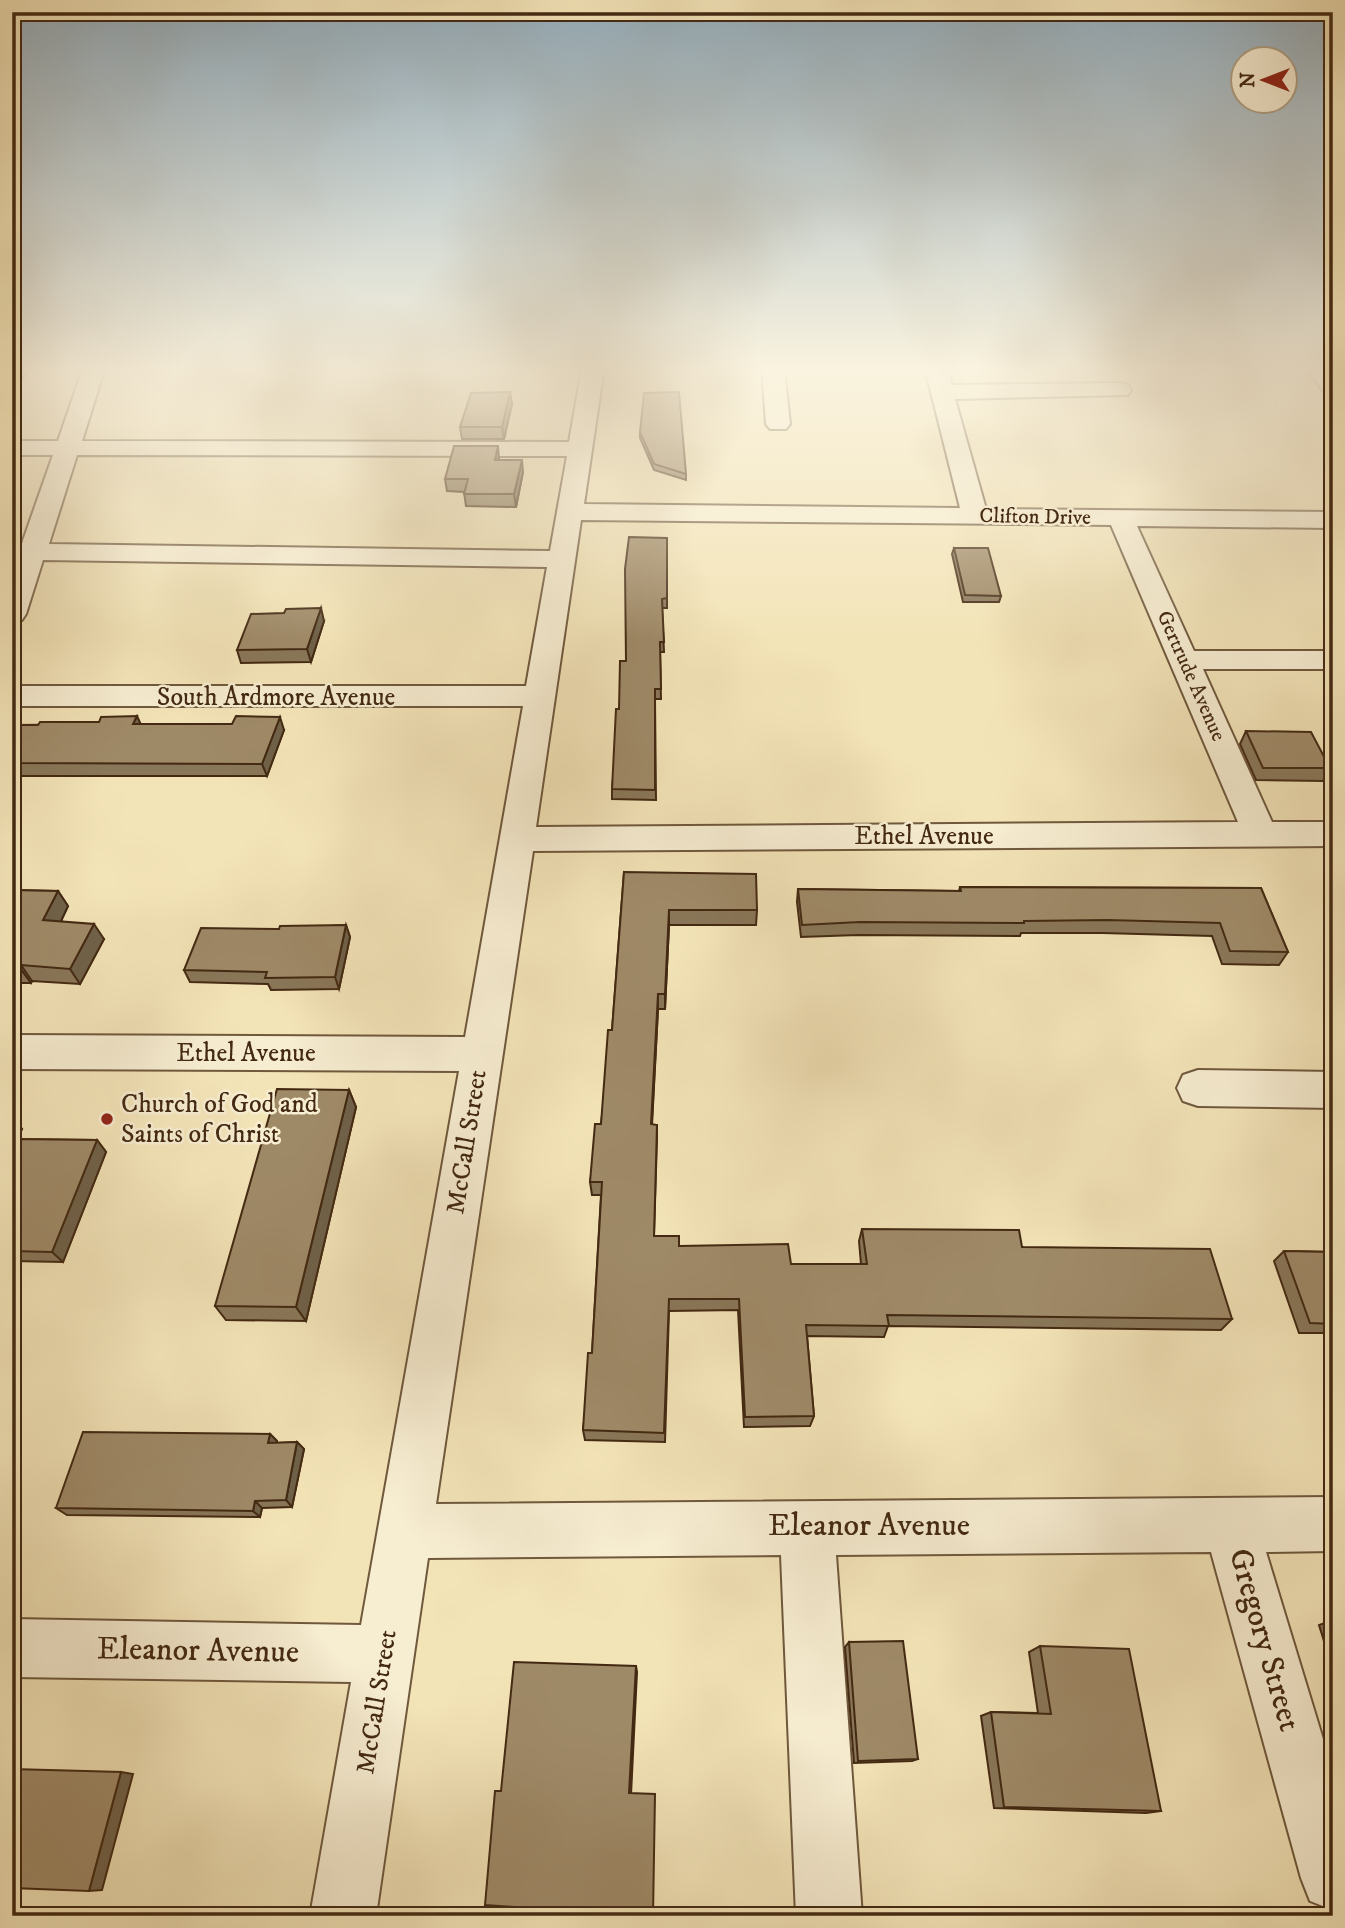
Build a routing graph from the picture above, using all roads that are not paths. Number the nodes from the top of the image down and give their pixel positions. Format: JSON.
{"nodes":[{"id":1,"x":63,"y":458,"type":"edge"},
{"id":2,"x":579,"y":458,"type":"edge"},
{"id":3,"x":960,"y":458,"type":"edge"},
{"id":4,"x":570,"y":512,"type":"junction"},
{"id":5,"x":975,"y":516,"type":"junction"},
{"id":6,"x":1121,"y":518,"type":"junction"},
{"id":7,"x":1333,"y":520,"type":"edge"},
{"id":8,"x":33,"y":552,"type":"junction"},
{"id":9,"x":561,"y":559,"type":"junction"},
{"id":10,"x":12,"y":614,"type":"edge"},
{"id":11,"x":1185,"y":660,"type":"junction"},
{"id":12,"x":1333,"y":660,"type":"edge"},
{"id":13,"x":12,"y":696,"type":"edge"},
{"id":14,"x":540,"y":696,"type":"junction"},
{"id":15,"x":1260,"y":834,"type":"junction"},
{"id":16,"x":1333,"y":834,"type":"edge"},
{"id":17,"x":516,"y":839,"type":"junction"},
{"id":18,"x":12,"y":1052,"type":"edge"},
{"id":19,"x":481,"y":1054,"type":"junction"},
{"id":20,"x":1198,"y":1088,"type":"dead end"},
{"id":21,"x":1333,"y":1090,"type":"edge"},
{"id":22,"x":1230,"y":1524,"type":"junction"},
{"id":23,"x":1333,"y":1524,"type":"edge"},
{"id":24,"x":807,"y":1527,"type":"junction"},
{"id":25,"x":405,"y":1531,"type":"junction"},
{"id":26,"x":12,"y":1648,"type":"edge"},
{"id":27,"x":384,"y":1654,"type":"junction"},
{"id":28,"x":1333,"y":1878,"type":"edge"},
{"id":29,"x":343,"y":1916,"type":"edge"},
{"id":30,"x":829,"y":1916,"type":"edge"}],
"edges":[{"from":1,"to":8,"type":"street"},
{"from":2,"to":4,"type":"street","name":"McCall Street"},
{"from":3,"to":5,"type":"street"},
{"from":4,"to":5,"type":"street","name":"Clifton Drive"},
{"from":4,"to":9,"type":"street","name":"McCall Street"},
{"from":5,"to":6,"type":"street","name":"Clifton Drive"},
{"from":6,"to":7,"type":"street","name":"Clifton Drive"},
{"from":6,"to":11,"type":"street","name":"Gertrude Avenue"},
{"from":8,"to":9,"type":"street"},
{"from":8,"to":10,"type":"street"},
{"from":9,"to":14,"type":"street","name":"McCall Street"},
{"from":11,"to":12,"type":"street"},
{"from":11,"to":15,"type":"street","name":"Gertrude Avenue"},
{"from":13,"to":14,"type":"street","name":"South Ardmore Avenue"},
{"from":14,"to":17,"type":"street","name":"McCall Street"},
{"from":15,"to":16,"type":"street","name":"Ethel Avenue"},
{"from":15,"to":17,"type":"street","name":"Ethel Avenue"},
{"from":17,"to":19,"type":"street","name":"McCall Street"},
{"from":18,"to":19,"type":"street","name":"Ethel Avenue"},
{"from":19,"to":25,"type":"street","name":"McCall Street"},
{"from":20,"to":21,"type":"street"},
{"from":22,"to":23,"type":"street","name":"Eleanor Avenue"},
{"from":22,"to":24,"type":"street","name":"Eleanor Avenue"},
{"from":22,"to":28,"type":"street","name":"Gregory Street"},
{"from":24,"to":25,"type":"street","name":"Eleanor Avenue"},
{"from":24,"to":30,"type":"street"},
{"from":25,"to":27,"type":"street","name":"McCall Street"},
{"from":26,"to":27,"type":"street","name":"Eleanor Avenue"},
{"from":27,"to":29,"type":"street","name":"McCall Street"}]}
